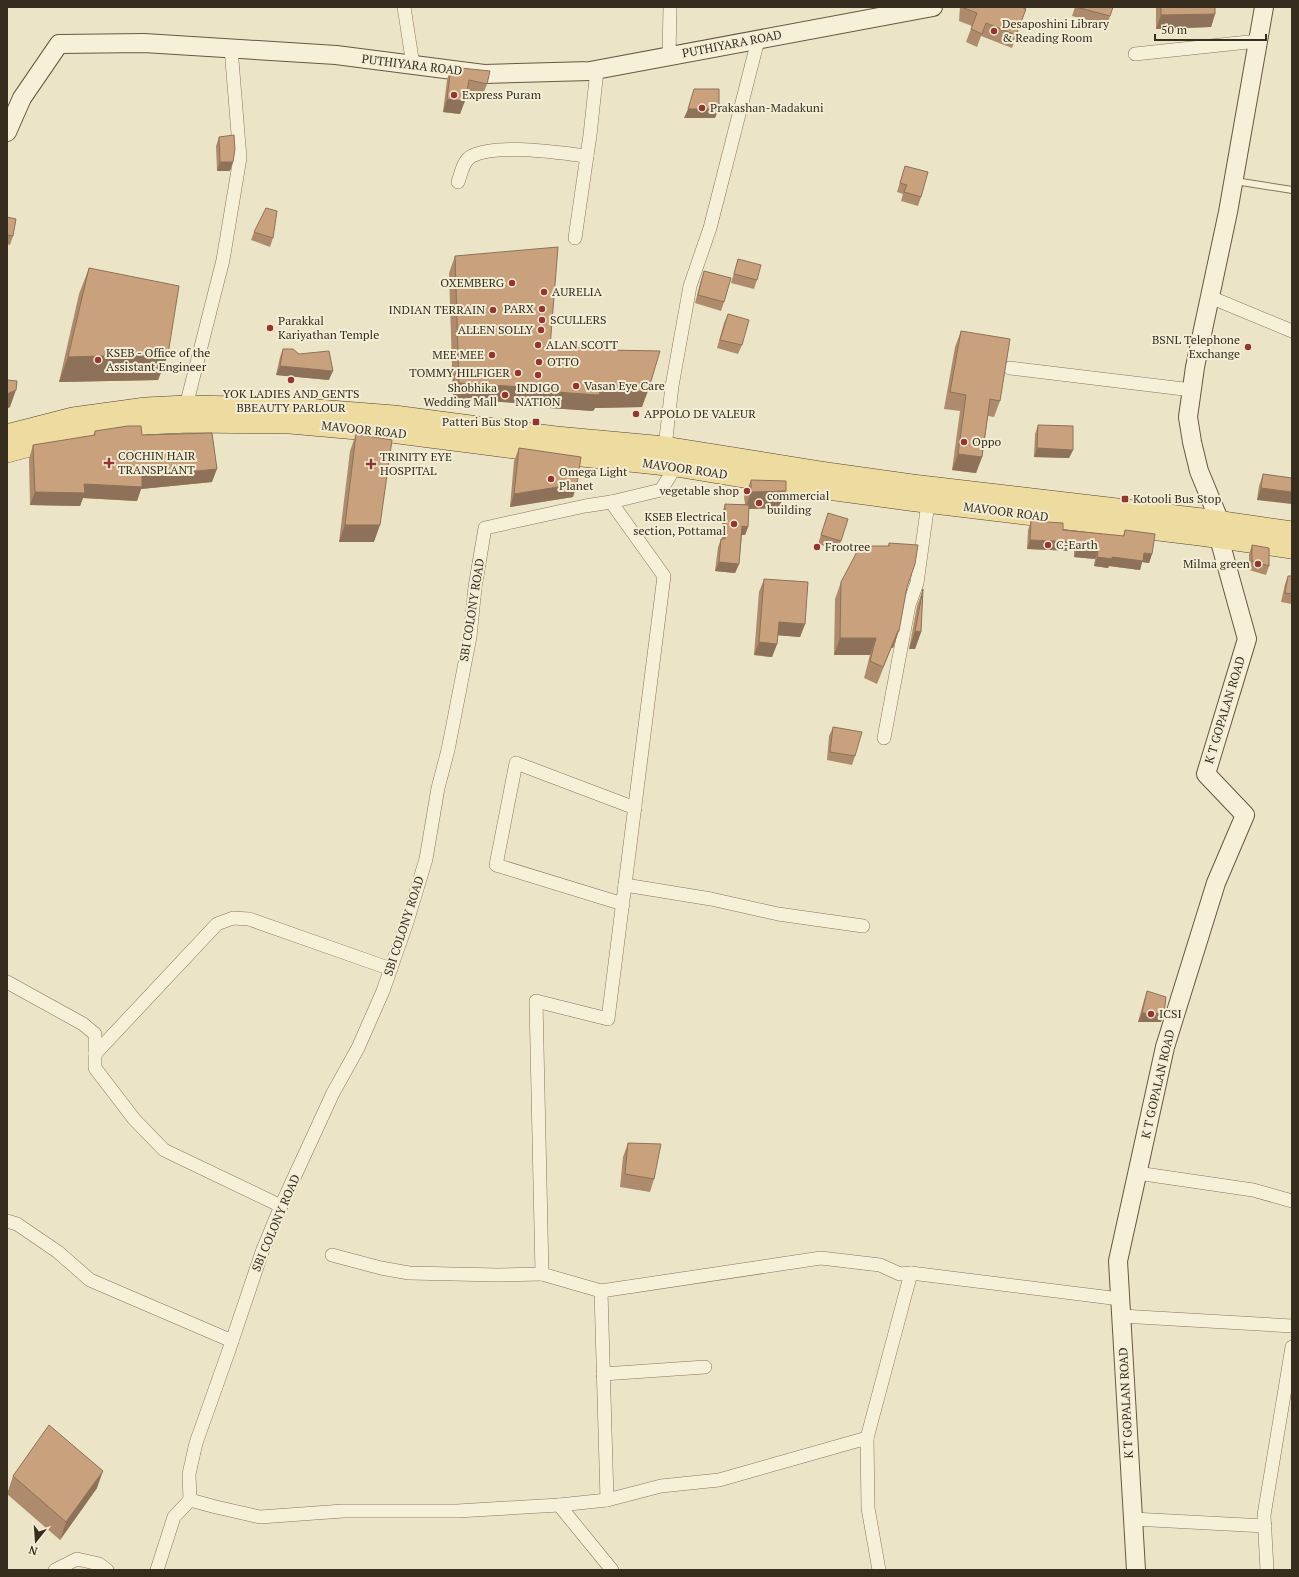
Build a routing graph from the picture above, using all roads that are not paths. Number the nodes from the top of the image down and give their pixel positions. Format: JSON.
{"nodes":[{"id":1,"x":404,"y":7,"type":"edge"},
{"id":2,"x":670,"y":7,"type":"edge"},
{"id":3,"x":933,"y":7,"type":"edge"},
{"id":4,"x":1264,"y":7,"type":"edge"},
{"id":5,"x":758,"y":40,"type":"junction"},
{"id":6,"x":1258,"y":41,"type":"junction"},
{"id":7,"x":231,"y":48,"type":"junction"},
{"id":8,"x":1135,"y":54,"type":"dead end"},
{"id":9,"x":669,"y":56,"type":"junction"},
{"id":10,"x":413,"y":65,"type":"junction"},
{"id":11,"x":597,"y":70,"type":"junction"},
{"id":12,"x":7,"y":131,"type":"edge"},
{"id":13,"x":587,"y":156,"type":"junction"},
{"id":14,"x":1234,"y":181,"type":"junction"},
{"id":15,"x":458,"y":182,"type":"dead end"},
{"id":16,"x":1292,"y":190,"type":"edge"},
{"id":17,"x":575,"y":238,"type":"dead end"},
{"id":18,"x":1210,"y":297,"type":"junction"},
{"id":19,"x":1292,"y":331,"type":"edge"},
{"id":20,"x":1010,"y":368,"type":"dead end"},
{"id":21,"x":1192,"y":390,"type":"junction"},
{"id":22,"x":186,"y":406,"type":"junction"},
{"id":23,"x":7,"y":435,"type":"edge"},
{"id":24,"x":665,"y":447,"type":"junction"},
{"id":25,"x":7,"y":452,"type":"edge"},
{"id":26,"x":676,"y":466,"type":"junction"},
{"id":27,"x":611,"y":502,"type":"junction"},
{"id":28,"x":928,"y":502,"type":"junction"},
{"id":29,"x":1228,"y":529,"type":"junction"},
{"id":30,"x":1292,"y":532,"type":"edge"},
{"id":31,"x":1292,"y":548,"type":"edge"},
{"id":32,"x":884,"y":738,"type":"dead end"},
{"id":33,"x":635,"y":808,"type":"junction"},
{"id":34,"x":625,"y":885,"type":"junction"},
{"id":35,"x":622,"y":904,"type":"junction"},
{"id":36,"x":863,"y":926,"type":"dead end"},
{"id":37,"x":391,"y":969,"type":"junction"},
{"id":38,"x":7,"y":982,"type":"edge"},
{"id":39,"x":95,"y":1054,"type":"junction"},
{"id":40,"x":1137,"y":1173,"type":"junction"},
{"id":41,"x":1292,"y":1201,"type":"edge"},
{"id":42,"x":281,"y":1206,"type":"junction"},
{"id":43,"x":7,"y":1220,"type":"edge"},
{"id":44,"x":332,"y":1255,"type":"dead end"},
{"id":45,"x":911,"y":1273,"type":"junction"},
{"id":46,"x":542,"y":1274,"type":"junction"},
{"id":47,"x":602,"y":1291,"type":"junction"},
{"id":48,"x":1121,"y":1308,"type":"junction"},
{"id":49,"x":1292,"y":1326,"type":"edge"},
{"id":50,"x":232,"y":1341,"type":"junction"},
{"id":51,"x":1292,"y":1348,"type":"edge"},
{"id":52,"x":704,"y":1367,"type":"dead end"},
{"id":53,"x":604,"y":1374,"type":"junction"},
{"id":54,"x":867,"y":1438,"type":"junction"},
{"id":55,"x":190,"y":1500,"type":"junction"},
{"id":56,"x":607,"y":1500,"type":"junction"},
{"id":57,"x":559,"y":1505,"type":"junction"},
{"id":58,"x":1133,"y":1519,"type":"junction"},
{"id":59,"x":1265,"y":1526,"type":"junction"},
{"id":60,"x":55,"y":1570,"type":"edge"},
{"id":61,"x":108,"y":1570,"type":"edge"},
{"id":62,"x":157,"y":1570,"type":"edge"},
{"id":63,"x":612,"y":1570,"type":"edge"},
{"id":64,"x":879,"y":1570,"type":"edge"},
{"id":65,"x":1136,"y":1570,"type":"edge"},
{"id":66,"x":1267,"y":1570,"type":"edge"}],
"edges":[{"from":1,"to":10,"type":"street"},
{"from":2,"to":9,"type":"street"},
{"from":3,"to":5,"type":"street","name":"PUTHIYARA ROAD"},
{"from":4,"to":6,"type":"street"},
{"from":5,"to":9,"type":"street","name":"PUTHIYARA ROAD"},
{"from":5,"to":24,"type":"street"},
{"from":6,"to":8,"type":"street"},
{"from":6,"to":14,"type":"street"},
{"from":7,"to":10,"type":"street","name":"PUTHIYARA ROAD"},
{"from":7,"to":12,"type":"street","name":"PUTHIYARA ROAD"},
{"from":7,"to":22,"type":"street"},
{"from":9,"to":11,"type":"street","name":"PUTHIYARA ROAD"},
{"from":10,"to":11,"type":"street","name":"PUTHIYARA ROAD"},
{"from":11,"to":13,"type":"street"},
{"from":13,"to":15,"type":"street"},
{"from":13,"to":17,"type":"street"},
{"from":14,"to":16,"type":"lane"},
{"from":14,"to":18,"type":"street"},
{"from":18,"to":19,"type":"street"},
{"from":18,"to":21,"type":"street"},
{"from":20,"to":21,"type":"street"},
{"from":21,"to":29,"type":"street"},
{"from":22,"to":23,"type":"main road","name":"MAVOOR ROAD"},
{"from":22,"to":24,"type":"main road","name":"MAVOOR ROAD"},
{"from":24,"to":26,"type":"street"},
{"from":24,"to":29,"type":"main road","name":"MAVOOR ROAD"},
{"from":25,"to":26,"type":"main road","name":"MAVOOR ROAD"},
{"from":26,"to":27,"type":"street","name":"SBI COLONY ROAD"},
{"from":26,"to":28,"type":"main road","name":"MAVOOR ROAD"},
{"from":27,"to":33,"type":"street"},
{"from":27,"to":37,"type":"street","name":"SBI COLONY ROAD"},
{"from":28,"to":29,"type":"main road","name":"MAVOOR ROAD"},
{"from":28,"to":32,"type":"street"},
{"from":29,"to":30,"type":"main road","name":"MAVOOR ROAD"},
{"from":29,"to":31,"type":"main road","name":"MAVOOR ROAD"},
{"from":29,"to":40,"type":"street","name":"K T GOPALAN ROAD"},
{"from":33,"to":34,"type":"street"},
{"from":33,"to":35,"type":"street"},
{"from":34,"to":35,"type":"street"},
{"from":34,"to":36,"type":"street"},
{"from":35,"to":46,"type":"street"},
{"from":37,"to":39,"type":"street"},
{"from":37,"to":42,"type":"street","name":"SBI COLONY ROAD"},
{"from":38,"to":39,"type":"street"},
{"from":39,"to":42,"type":"street"},
{"from":40,"to":41,"type":"street"},
{"from":40,"to":48,"type":"street","name":"K T GOPALAN ROAD"},
{"from":42,"to":50,"type":"street","name":"SBI COLONY ROAD"},
{"from":43,"to":50,"type":"street"},
{"from":44,"to":46,"type":"street"},
{"from":45,"to":47,"type":"street"},
{"from":45,"to":48,"type":"street"},
{"from":45,"to":54,"type":"street"},
{"from":46,"to":47,"type":"street"},
{"from":47,"to":53,"type":"street"},
{"from":48,"to":49,"type":"street"},
{"from":48,"to":58,"type":"street","name":"K T GOPALAN ROAD"},
{"from":50,"to":55,"type":"street","name":"SBI COLONY ROAD"},
{"from":51,"to":59,"type":"street"},
{"from":52,"to":53,"type":"street"},
{"from":53,"to":56,"type":"street"},
{"from":54,"to":56,"type":"street"},
{"from":54,"to":64,"type":"street"},
{"from":55,"to":57,"type":"street"},
{"from":55,"to":62,"type":"street"},
{"from":56,"to":57,"type":"street"},
{"from":57,"to":63,"type":"street"},
{"from":58,"to":59,"type":"street"},
{"from":58,"to":65,"type":"street","name":"K T GOPALAN ROAD"},
{"from":59,"to":66,"type":"street"},
{"from":60,"to":61,"type":"street"}]}
